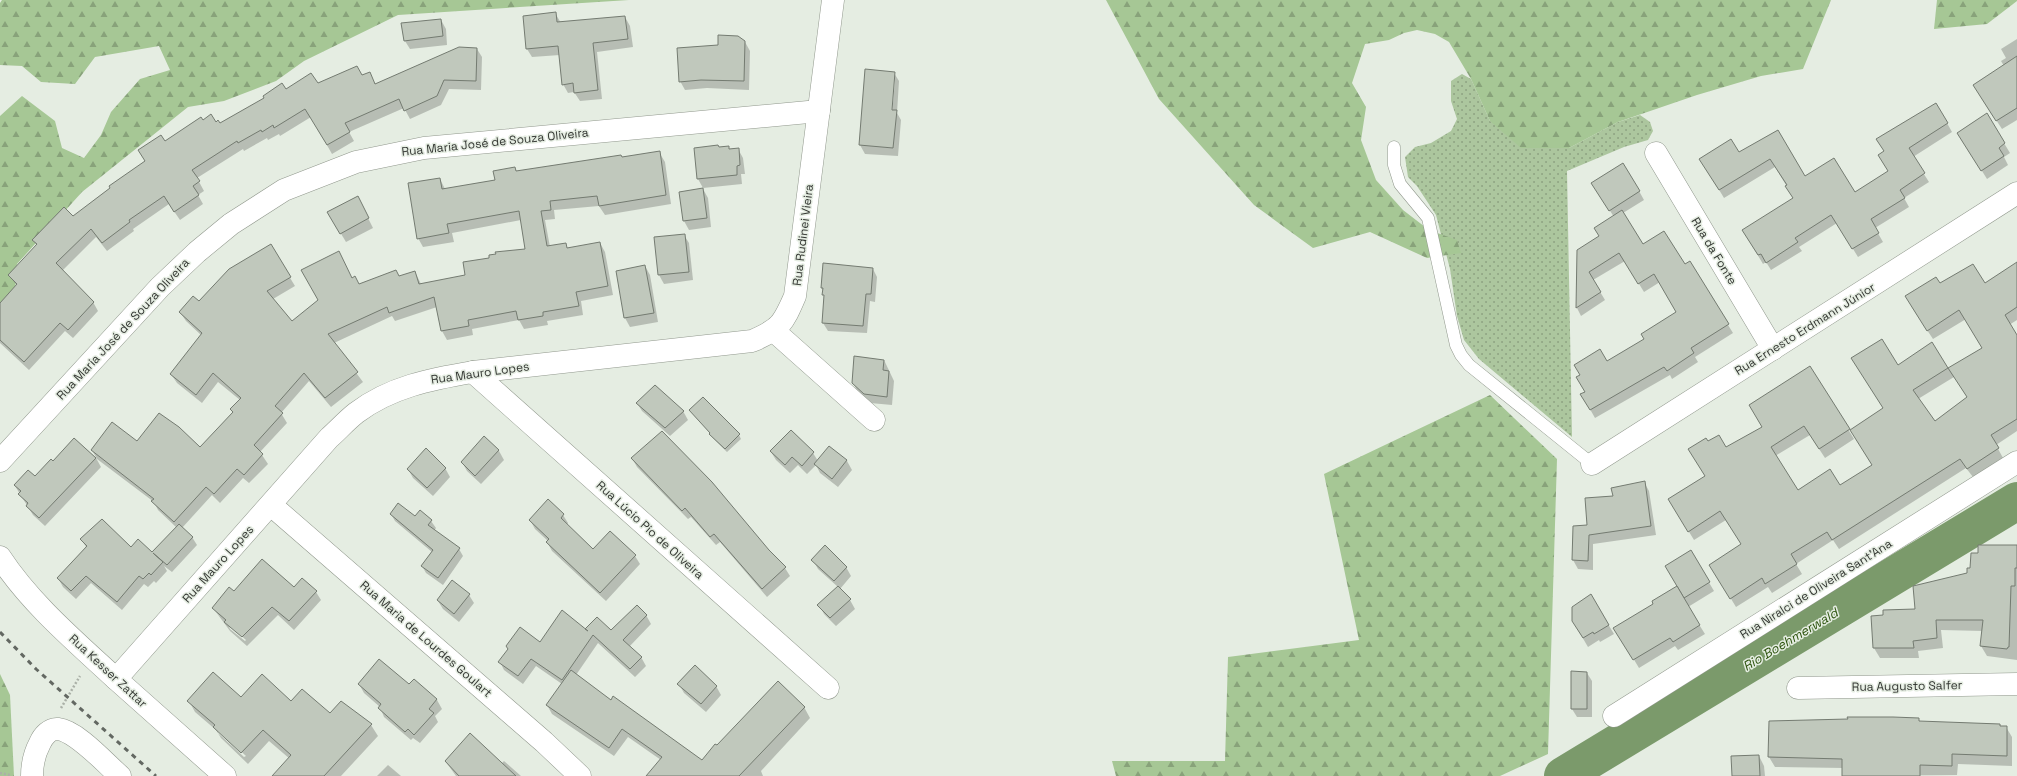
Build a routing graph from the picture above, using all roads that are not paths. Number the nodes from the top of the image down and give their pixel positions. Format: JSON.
{"nodes":[{"id":1,"x":833,"y":0,"type":"edge"},
{"id":2,"x":819,"y":111,"type":"junction"},
{"id":3,"x":1394,"y":147,"type":"dead end"},
{"id":4,"x":1656,"y":153,"type":"dead end"},
{"id":5,"x":2017,"y":194,"type":"edge"},
{"id":6,"x":774,"y":331,"type":"junction"},
{"id":7,"x":1773,"y":349,"type":"junction"},
{"id":8,"x":473,"y":372,"type":"junction"},
{"id":9,"x":874,"y":420,"type":"dead end"},
{"id":10,"x":0,"y":461,"type":"edge"},
{"id":11,"x":2017,"y":462,"type":"edge"},
{"id":12,"x":1592,"y":464,"type":"joint"},
{"id":13,"x":271,"y":505,"type":"junction"},
{"id":14,"x":0,"y":557,"type":"edge"},
{"id":15,"x":116,"y":679,"type":"junction"},
{"id":16,"x":2017,"y":684,"type":"edge"},
{"id":17,"x":828,"y":688,"type":"dead end"},
{"id":18,"x":1798,"y":688,"type":"dead end"},
{"id":19,"x":1614,"y":716,"type":"dead end"},
{"id":20,"x":32,"y":776,"type":"edge"},
{"id":21,"x":120,"y":776,"type":"edge"},
{"id":22,"x":225,"y":776,"type":"edge"},
{"id":23,"x":580,"y":776,"type":"edge"}],
"edges":[{"from":1,"to":2,"type":"street","name":"Rua Rudinei Vieira"},
{"from":2,"to":6,"type":"street","name":"Rua Rudinei Vieira"},
{"from":2,"to":10,"type":"street","name":"Rua Maria José de Souza Oliveira"},
{"from":3,"to":12,"type":"lane"},
{"from":4,"to":7,"type":"street","name":"Rua da Fonte"},
{"from":5,"to":7,"type":"street","name":"Rua Ernesto Erdmann Júnior"},
{"from":6,"to":8,"type":"street","name":"Rua Mauro Lopes"},
{"from":6,"to":9,"type":"street"},
{"from":7,"to":12,"type":"street","name":"Rua Ernesto Erdmann Júnior"},
{"from":8,"to":13,"type":"street","name":"Rua Mauro Lopes"},
{"from":8,"to":17,"type":"street","name":"Rua Lúcio Pio de Oliveira"},
{"from":11,"to":19,"type":"street","name":"Rua Niralci de Oliveira Sant'Ana"},
{"from":13,"to":15,"type":"street","name":"Rua Mauro Lopes"},
{"from":13,"to":23,"type":"street","name":"Rua Maria de Lourdes Goulart"},
{"from":14,"to":15,"type":"street","name":"Rua Kesser Zattar"},
{"from":15,"to":22,"type":"street","name":"Rua Kesser Zattar"},
{"from":16,"to":18,"type":"street","name":"Rua Augusto Salfer"},
{"from":20,"to":21,"type":"street"}]}
